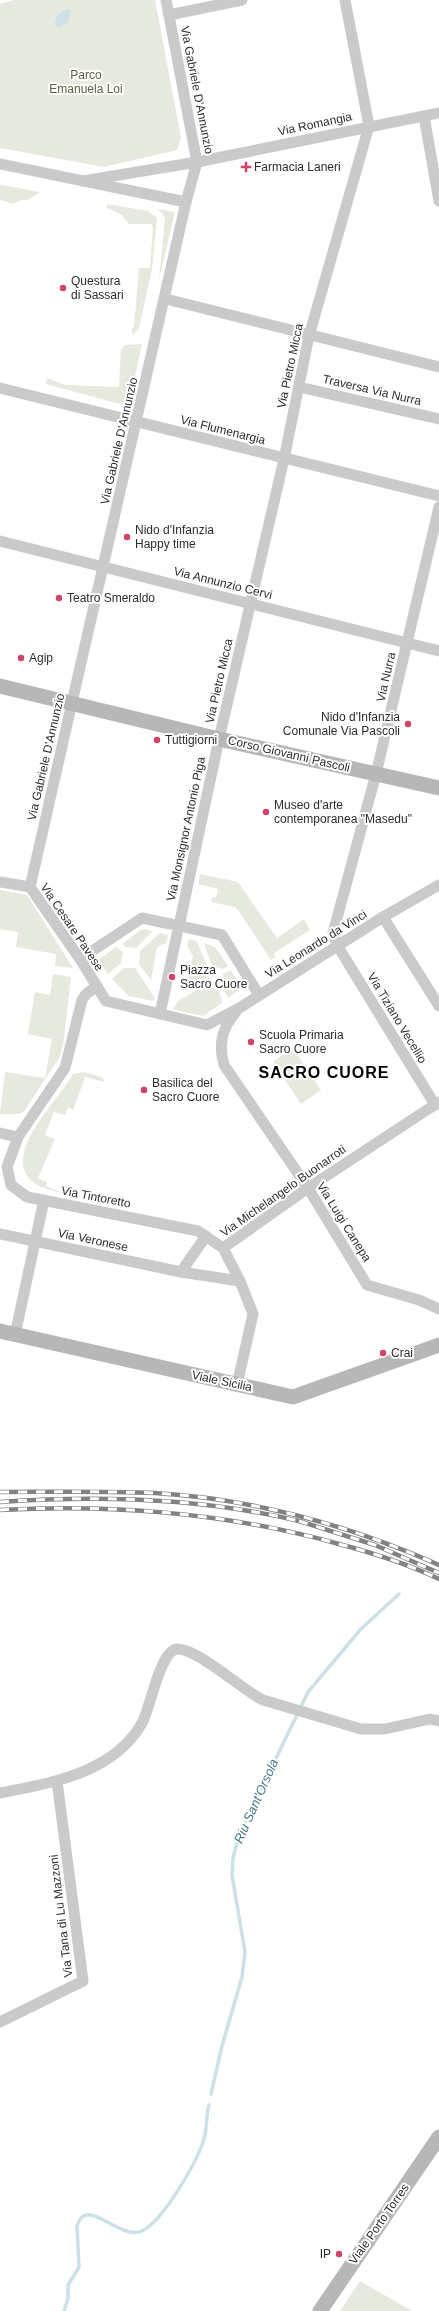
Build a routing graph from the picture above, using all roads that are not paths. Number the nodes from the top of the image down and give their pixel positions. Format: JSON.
{"nodes":[{"id":1,"x":166,"y":0,"type":"edge"},
{"id":2,"x":345,"y":0,"type":"edge"},
{"id":3,"x":236,"y":1,"type":"edge"},
{"id":4,"x":169,"y":15,"type":"junction"},
{"id":5,"x":439,"y":113,"type":"edge"},
{"id":6,"x":424,"y":116,"type":"junction"},
{"id":7,"x":369,"y":126,"type":"junction"},
{"id":8,"x":197,"y":162,"type":"junction"},
{"id":9,"x":0,"y":164,"type":"edge"},
{"id":10,"x":83,"y":181,"type":"junction"},
{"id":11,"x":439,"y":201,"type":"edge"},
{"id":12,"x":186,"y":202,"type":"junction"},
{"id":13,"x":166,"y":299,"type":"junction"},
{"id":14,"x":309,"y":336,"type":"junction"},
{"id":15,"x":439,"y":367,"type":"edge"},
{"id":16,"x":299,"y":386,"type":"junction"},
{"id":17,"x":0,"y":388,"type":"edge"},
{"id":18,"x":439,"y":420,"type":"edge"},
{"id":19,"x":136,"y":422,"type":"junction"},
{"id":20,"x":284,"y":459,"type":"junction"},
{"id":21,"x":439,"y":496,"type":"edge"},
{"id":22,"x":439,"y":507,"type":"edge"},
{"id":23,"x":0,"y":541,"type":"edge"},
{"id":24,"x":104,"y":568,"type":"junction"},
{"id":25,"x":250,"y":603,"type":"junction"},
{"id":26,"x":407,"y":643,"type":"junction"},
{"id":27,"x":439,"y":651,"type":"edge"},
{"id":28,"x":0,"y":686,"type":"edge"},
{"id":29,"x":72,"y":702,"type":"junction"},
{"id":30,"x":219,"y":739,"type":"junction"},
{"id":31,"x":376,"y":774,"type":"junction"},
{"id":32,"x":439,"y":788,"type":"edge"},
{"id":33,"x":0,"y":882,"type":"edge"},
{"id":34,"x":439,"y":885,"type":"edge"},
{"id":35,"x":30,"y":887,"type":"junction"},
{"id":36,"x":383,"y":917,"type":"junction"},
{"id":37,"x":178,"y":930,"type":"junction"},
{"id":38,"x":337,"y":944,"type":"junction"},
{"id":39,"x":80,"y":959,"type":"junction"},
{"id":40,"x":97,"y":986,"type":"junction"},
{"id":41,"x":259,"y":995,"type":"junction"},
{"id":42,"x":439,"y":1006,"type":"edge"},
{"id":43,"x":241,"y":1007,"type":"junction"},
{"id":44,"x":160,"y":1014,"type":"junction"},
{"id":45,"x":437,"y":1103,"type":"edge"},
{"id":46,"x":0,"y":1133,"type":"edge"},
{"id":47,"x":18,"y":1137,"type":"junction"},
{"id":48,"x":308,"y":1188,"type":"junction"},
{"id":49,"x":44,"y":1200,"type":"junction"},
{"id":50,"x":0,"y":1234,"type":"edge"},
{"id":51,"x":206,"y":1236,"type":"junction"},
{"id":52,"x":35,"y":1242,"type":"junction"},
{"id":53,"x":223,"y":1248,"type":"junction"},
{"id":54,"x":181,"y":1272,"type":"junction"},
{"id":55,"x":240,"y":1281,"type":"junction"},
{"id":56,"x":439,"y":1309,"type":"edge"},
{"id":57,"x":0,"y":1331,"type":"edge"},
{"id":58,"x":15,"y":1334,"type":"junction"},
{"id":59,"x":439,"y":1345,"type":"edge"},
{"id":60,"x":237,"y":1385,"type":"junction"},
{"id":61,"x":439,"y":1721,"type":"edge"},
{"id":62,"x":57,"y":1781,"type":"junction"},
{"id":63,"x":0,"y":1793,"type":"edge"},
{"id":64,"x":0,"y":2022,"type":"edge"},
{"id":65,"x":439,"y":2137,"type":"edge"},
{"id":66,"x":320,"y":2311,"type":"edge"}],
"edges":[{"from":1,"to":4,"type":"street","name":"Via Gabriele D'Annunzio"},
{"from":2,"to":7,"type":"street","name":"Via Pietro Micca"},
{"from":3,"to":4,"type":"street"},
{"from":4,"to":8,"type":"street","name":"Via Gabriele D'Annunzio"},
{"from":5,"to":6,"type":"street","name":"Via Romangia"},
{"from":6,"to":7,"type":"street","name":"Via Romangia"},
{"from":6,"to":11,"type":"street"},
{"from":7,"to":8,"type":"street","name":"Via Romangia"},
{"from":7,"to":14,"type":"street","name":"Via Pietro Micca"},
{"from":8,"to":10,"type":"street","name":"Via Romangia"},
{"from":8,"to":12,"type":"street","name":"Via Gabriele D'Annunzio"},
{"from":9,"to":10,"type":"street"},
{"from":10,"to":12,"type":"street"},
{"from":12,"to":13,"type":"street","name":"Via Gabriele D'Annunzio"},
{"from":13,"to":14,"type":"street"},
{"from":13,"to":19,"type":"street","name":"Via Gabriele D'Annunzio"},
{"from":14,"to":15,"type":"street"},
{"from":14,"to":16,"type":"street","name":"Via Pietro Micca"},
{"from":16,"to":18,"type":"street","name":"Traversa Via Nurra"},
{"from":16,"to":20,"type":"street","name":"Via Pietro Micca"},
{"from":17,"to":19,"type":"street","name":"Via Flumenargia"},
{"from":19,"to":20,"type":"street","name":"Via Flumenargia"},
{"from":19,"to":24,"type":"street","name":"Via Gabriele D'Annunzio"},
{"from":20,"to":21,"type":"street","name":"Via Flumenargia"},
{"from":20,"to":25,"type":"street","name":"Via Pietro Micca"},
{"from":22,"to":26,"type":"street","name":"Via Nurra"},
{"from":23,"to":24,"type":"street","name":"Via Annunzio Cervi"},
{"from":24,"to":25,"type":"street","name":"Via Annunzio Cervi"},
{"from":24,"to":29,"type":"street","name":"Via Gabriele D'Annunzio"},
{"from":25,"to":26,"type":"street","name":"Via Annunzio Cervi"},
{"from":25,"to":30,"type":"street","name":"Via Pietro Micca"},
{"from":26,"to":27,"type":"street","name":"Via Annunzio Cervi"},
{"from":26,"to":31,"type":"street","name":"Via Nurra"},
{"from":28,"to":29,"type":"main road","name":"Corso Giovanni Pascoli"},
{"from":29,"to":30,"type":"main road","name":"Corso Giovanni Pascoli"},
{"from":29,"to":35,"type":"street","name":"Via Gabriele D'Annunzio"},
{"from":30,"to":31,"type":"main road","name":"Corso Giovanni Pascoli"},
{"from":30,"to":37,"type":"street","name":"Via Monsignor Antonio Piga"},
{"from":31,"to":32,"type":"main road","name":"Corso Giovanni Pascoli"},
{"from":31,"to":38,"type":"street","name":"Via Nurra"},
{"from":33,"to":35,"type":"street","name":"Via Cesare Pavese"},
{"from":34,"to":36,"type":"street","name":"Via Leonardo da Vinci"},
{"from":35,"to":39,"type":"street","name":"Via Cesare Pavese"},
{"from":36,"to":38,"type":"street","name":"Via Leonardo da Vinci"},
{"from":36,"to":42,"type":"street"},
{"from":37,"to":39,"type":"street"},
{"from":37,"to":41,"type":"street"},
{"from":37,"to":44,"type":"street"},
{"from":38,"to":41,"type":"street","name":"Via Leonardo da Vinci"},
{"from":38,"to":45,"type":"street","name":"Via Tiziano Vecellio"},
{"from":39,"to":40,"type":"street","name":"Via Cesare Pavese"},
{"from":40,"to":44,"type":"street"},
{"from":40,"to":47,"type":"street","name":"Via Tintoretto"},
{"from":41,"to":43,"type":"street","name":"Via Leonardo da Vinci"},
{"from":43,"to":44,"type":"street","name":"Via Leonardo da Vinci"},
{"from":43,"to":48,"type":"street","name":"Via Luigi Canepa"},
{"from":45,"to":48,"type":"street","name":"Via Michelangelo Buonarroti"},
{"from":46,"to":47,"type":"street"},
{"from":47,"to":49,"type":"street","name":"Via Tintoretto"},
{"from":48,"to":53,"type":"street","name":"Via Michelangelo Buonarroti"},
{"from":48,"to":56,"type":"street","name":"Via Luigi Canepa"},
{"from":49,"to":51,"type":"street","name":"Via Tintoretto"},
{"from":49,"to":52,"type":"street"},
{"from":50,"to":52,"type":"street","name":"Via Veronese"},
{"from":51,"to":53,"type":"street","name":"Via Tintoretto"},
{"from":51,"to":54,"type":"street"},
{"from":52,"to":54,"type":"street","name":"Via Veronese"},
{"from":52,"to":58,"type":"street"},
{"from":53,"to":55,"type":"street","name":"Via Michelangelo Buonarroti"},
{"from":54,"to":55,"type":"street","name":"Via Veronese"},
{"from":55,"to":60,"type":"street","name":"Via Michelangelo Buonarroti"},
{"from":57,"to":58,"type":"main road","name":"Viale Sicilia"},
{"from":58,"to":60,"type":"main road","name":"Viale Sicilia"},
{"from":59,"to":60,"type":"main road","name":"Viale Sicilia"},
{"from":61,"to":62,"type":"street"},
{"from":62,"to":63,"type":"street"},
{"from":62,"to":64,"type":"street","name":"Via Tana di Lu Mazzoni"},
{"from":65,"to":66,"type":"main road","name":"Viale Porto Torres"}]}
